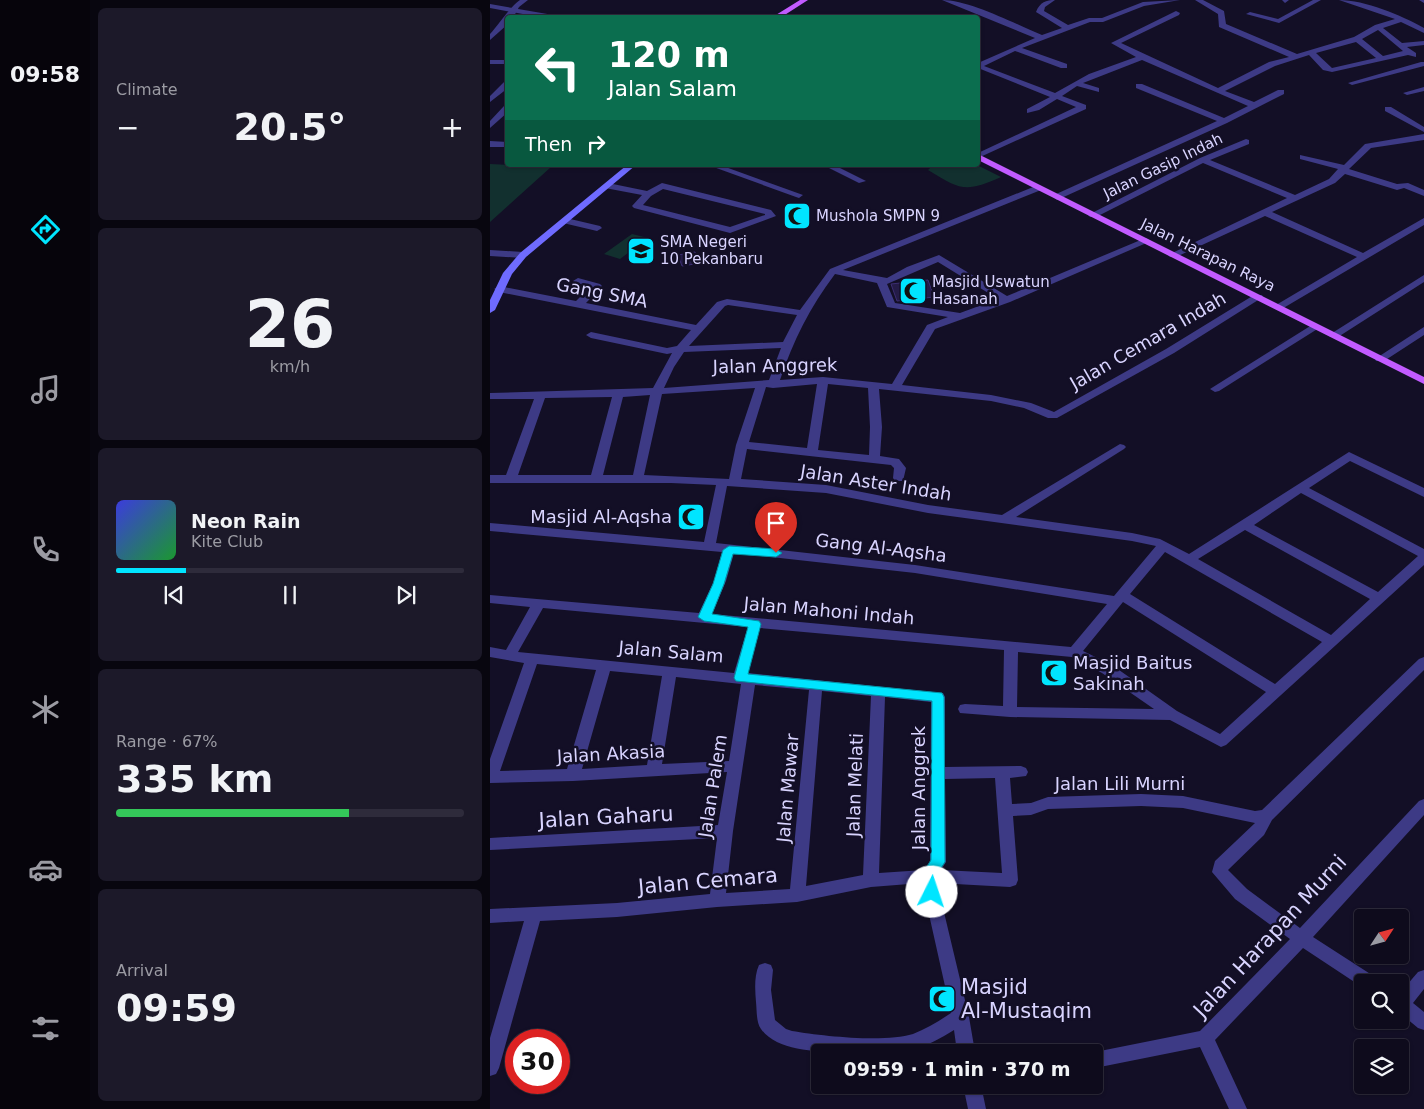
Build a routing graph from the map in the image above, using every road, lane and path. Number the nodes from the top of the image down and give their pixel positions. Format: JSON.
{"nodes":[{"id":1,"x":525,"y":0,"type":"edge"},
{"id":2,"x":805,"y":0,"type":"edge"},
{"id":3,"x":945,"y":0,"type":"edge"},
{"id":4,"x":1052,"y":0,"type":"edge"},
{"id":5,"x":1177,"y":0,"type":"edge"},
{"id":6,"x":1198,"y":0,"type":"edge"},
{"id":7,"x":1318,"y":0,"type":"edge"},
{"id":8,"x":1342,"y":0,"type":"edge"},
{"id":9,"x":490,"y":6,"type":"edge"},
{"id":10,"x":516,"y":10,"type":"junction"},
{"id":11,"x":1176,"y":13,"type":"dead end"},
{"id":12,"x":1250,"y":14,"type":"dead end"},
{"id":13,"x":511,"y":15,"type":"edge"},
{"id":14,"x":543,"y":15,"type":"edge"},
{"id":15,"x":779,"y":15,"type":"edge"},
{"id":16,"x":1402,"y":19,"type":"junction"},
{"id":17,"x":505,"y":21,"type":"edge"},
{"id":18,"x":1378,"y":27,"type":"junction"},
{"id":19,"x":1068,"y":28,"type":"junction"},
{"id":20,"x":1424,"y":31,"type":"edge"},
{"id":21,"x":490,"y":38,"type":"edge"},
{"id":22,"x":1042,"y":38,"type":"junction"},
{"id":23,"x":1357,"y":39,"type":"junction"},
{"id":24,"x":1424,"y":43,"type":"edge"},
{"id":25,"x":1334,"y":46,"type":"junction"},
{"id":26,"x":1400,"y":46,"type":"junction"},
{"id":27,"x":1015,"y":48,"type":"junction"},
{"id":28,"x":1310,"y":52,"type":"junction"},
{"id":29,"x":1341,"y":52,"type":"dead end"},
{"id":30,"x":1408,"y":52,"type":"junction"},
{"id":31,"x":1294,"y":56,"type":"junction"},
{"id":32,"x":1142,"y":57,"type":"junction"},
{"id":33,"x":1348,"y":58,"type":"dead end"},
{"id":34,"x":1380,"y":58,"type":"junction"},
{"id":35,"x":490,"y":62,"type":"edge"},
{"id":36,"x":505,"y":62,"type":"edge"},
{"id":37,"x":1355,"y":64,"type":"junction"},
{"id":38,"x":980,"y":65,"type":"edge"},
{"id":39,"x":1064,"y":66,"type":"dead end"},
{"id":40,"x":980,"y":67,"type":"edge"},
{"id":41,"x":1077,"y":83,"type":"junction"},
{"id":42,"x":1352,"y":83,"type":"dead end"},
{"id":43,"x":505,"y":84,"type":"edge"},
{"id":44,"x":505,"y":85,"type":"edge"},
{"id":45,"x":490,"y":86,"type":"edge"},
{"id":46,"x":1139,"y":86,"type":"dead end"},
{"id":47,"x":1424,"y":88,"type":"edge"},
{"id":48,"x":1096,"y":90,"type":"dead end"},
{"id":49,"x":1218,"y":91,"type":"junction"},
{"id":50,"x":1281,"y":92,"type":"dead end"},
{"id":51,"x":1407,"y":93,"type":"dead end"},
{"id":52,"x":1054,"y":96,"type":"junction"},
{"id":53,"x":490,"y":100,"type":"edge"},
{"id":54,"x":1254,"y":105,"type":"junction"},
{"id":55,"x":490,"y":108,"type":"edge"},
{"id":56,"x":505,"y":108,"type":"edge"},
{"id":57,"x":505,"y":110,"type":"edge"},
{"id":58,"x":1388,"y":110,"type":"dead end"},
{"id":59,"x":1030,"y":112,"type":"dead end"},
{"id":60,"x":1224,"y":121,"type":"junction"},
{"id":61,"x":490,"y":126,"type":"edge"},
{"id":62,"x":1424,"y":130,"type":"edge"},
{"id":63,"x":1424,"y":137,"type":"edge"},
{"id":64,"x":1246,"y":142,"type":"dead end"},
{"id":65,"x":490,"y":144,"type":"edge"},
{"id":66,"x":505,"y":145,"type":"edge"},
{"id":67,"x":980,"y":155,"type":"edge"},
{"id":68,"x":980,"y":157,"type":"edge"},
{"id":69,"x":1303,"y":157,"type":"dead end"},
{"id":70,"x":1203,"y":160,"type":"junction"},
{"id":71,"x":630,"y":167,"type":"edge"},
{"id":72,"x":718,"y":167,"type":"edge"},
{"id":73,"x":831,"y":167,"type":"edge"},
{"id":74,"x":1344,"y":169,"type":"junction"},
{"id":75,"x":862,"y":182,"type":"dead end"},
{"id":76,"x":608,"y":186,"type":"junction"},
{"id":77,"x":1038,"y":188,"type":"junction"},
{"id":78,"x":1424,"y":193,"type":"edge"},
{"id":79,"x":648,"y":194,"type":"junction"},
{"id":80,"x":798,"y":195,"type":"dead end"},
{"id":81,"x":1057,"y":197,"type":"junction"},
{"id":82,"x":1294,"y":198,"type":"junction"},
{"id":83,"x":1264,"y":212,"type":"junction"},
{"id":84,"x":1093,"y":215,"type":"junction"},
{"id":85,"x":566,"y":221,"type":"junction"},
{"id":86,"x":1424,"y":221,"type":"edge"},
{"id":87,"x":597,"y":228,"type":"dead end"},
{"id":88,"x":1146,"y":241,"type":"junction"},
{"id":89,"x":490,"y":253,"type":"edge"},
{"id":90,"x":523,"y":255,"type":"junction"},
{"id":91,"x":1173,"y":255,"type":"junction"},
{"id":92,"x":1364,"y":257,"type":"junction"},
{"id":93,"x":832,"y":271,"type":"junction"},
{"id":94,"x":1424,"y":278,"type":"edge"},
{"id":95,"x":578,"y":281,"type":"dead end"},
{"id":96,"x":881,"y":281,"type":"junction"},
{"id":97,"x":500,"y":289,"type":"junction"},
{"id":98,"x":1258,"y":297,"type":"junction"},
{"id":99,"x":1006,"y":300,"type":"junction"},
{"id":100,"x":579,"y":304,"type":"junction"},
{"id":101,"x":1280,"y":308,"type":"junction"},
{"id":102,"x":490,"y":310,"type":"edge"},
{"id":103,"x":801,"y":313,"type":"junction"},
{"id":104,"x":962,"y":316,"type":"junction"},
{"id":105,"x":1316,"y":326,"type":"junction"},
{"id":106,"x":698,"y":328,"type":"junction"},
{"id":107,"x":1424,"y":330,"type":"edge"},
{"id":108,"x":591,"y":335,"type":"dead end"},
{"id":109,"x":1334,"y":335,"type":"junction"},
{"id":110,"x":786,"y":346,"type":"junction"},
{"id":111,"x":681,"y":349,"type":"junction"},
{"id":112,"x":1380,"y":359,"type":"junction"},
{"id":113,"x":823,"y":380,"type":"junction"},
{"id":114,"x":1424,"y":381,"type":"edge"},
{"id":115,"x":761,"y":385,"type":"junction"},
{"id":116,"x":773,"y":385,"type":"junction"},
{"id":117,"x":873,"y":387,"type":"junction"},
{"id":118,"x":894,"y":389,"type":"junction"},
{"id":119,"x":1215,"y":389,"type":"dead end"},
{"id":120,"x":658,"y":390,"type":"junction"},
{"id":121,"x":618,"y":394,"type":"junction"},
{"id":122,"x":490,"y":396,"type":"edge"},
{"id":123,"x":540,"y":396,"type":"junction"},
{"id":124,"x":1057,"y":415,"type":"joint"},
{"id":125,"x":742,"y":445,"type":"junction"},
{"id":126,"x":1120,"y":447,"type":"dead end"},
{"id":127,"x":812,"y":453,"type":"junction"},
{"id":128,"x":874,"y":459,"type":"junction"},
{"id":129,"x":511,"y":478,"type":"junction"},
{"id":130,"x":638,"y":478,"type":"junction"},
{"id":131,"x":900,"y":478,"type":"dead end"},
{"id":132,"x":490,"y":479,"type":"edge"},
{"id":133,"x":596,"y":480,"type":"junction"},
{"id":134,"x":728,"y":483,"type":"junction"},
{"id":135,"x":1300,"y":488,"type":"junction"},
{"id":136,"x":1424,"y":493,"type":"edge"},
{"id":137,"x":1003,"y":520,"type":"junction"},
{"id":138,"x":1246,"y":525,"type":"junction"},
{"id":139,"x":490,"y":527,"type":"edge"},
{"id":140,"x":1164,"y":545,"type":"junction"},
{"id":141,"x":709,"y":548,"type":"junction"},
{"id":142,"x":729,"y":550,"type":"junction"},
{"id":143,"x":1424,"y":556,"type":"edge"},
{"id":144,"x":1190,"y":559,"type":"junction"},
{"id":145,"x":1119,"y":598,"type":"junction"},
{"id":146,"x":1379,"y":598,"type":"junction"},
{"id":147,"x":490,"y":599,"type":"edge"},
{"id":148,"x":539,"y":603,"type":"junction"},
{"id":149,"x":704,"y":617,"type":"junction"},
{"id":150,"x":755,"y":624,"type":"junction"},
{"id":151,"x":1333,"y":642,"type":"junction"},
{"id":152,"x":1011,"y":647,"type":"junction"},
{"id":153,"x":490,"y":652,"type":"edge"},
{"id":154,"x":1074,"y":652,"type":"junction"},
{"id":155,"x":510,"y":655,"type":"junction"},
{"id":156,"x":532,"y":659,"type":"junction"},
{"id":157,"x":1424,"y":662,"type":"edge"},
{"id":158,"x":605,"y":664,"type":"junction"},
{"id":159,"x":670,"y":671,"type":"junction"},
{"id":160,"x":745,"y":678,"type":"junction"},
{"id":161,"x":816,"y":685,"type":"junction"},
{"id":162,"x":878,"y":691,"type":"junction"},
{"id":163,"x":1277,"y":692,"type":"junction"},
{"id":164,"x":938,"y":697,"type":"joint"},
{"id":165,"x":965,"y":709,"type":"dead end"},
{"id":166,"x":1010,"y":712,"type":"junction"},
{"id":167,"x":1172,"y":715,"type":"junction"},
{"id":168,"x":735,"y":766,"type":"junction"},
{"id":169,"x":654,"y":770,"type":"junction"},
{"id":170,"x":1002,"y":772,"type":"junction"},
{"id":171,"x":1021,"y":772,"type":"dead end"},
{"id":172,"x":938,"y":773,"type":"junction"},
{"id":173,"x":573,"y":775,"type":"junction"},
{"id":174,"x":491,"y":777,"type":"edge"},
{"id":175,"x":1424,"y":805,"type":"edge"},
{"id":176,"x":1004,"y":810,"type":"junction"},
{"id":177,"x":1266,"y":816,"type":"junction"},
{"id":178,"x":725,"y":831,"type":"junction"},
{"id":179,"x":490,"y":844,"type":"edge"},
{"id":180,"x":928,"y":876,"type":"junction"},
{"id":181,"x":870,"y":880,"type":"junction"},
{"id":182,"x":797,"y":895,"type":"junction"},
{"id":183,"x":717,"y":900,"type":"junction"},
{"id":184,"x":534,"y":915,"type":"junction"},
{"id":185,"x":490,"y":916,"type":"edge"},
{"id":186,"x":1301,"y":938,"type":"junction"},
{"id":187,"x":765,"y":970,"type":"dead end"},
{"id":188,"x":1357,"y":974,"type":"edge"},
{"id":189,"x":1424,"y":977,"type":"edge"},
{"id":190,"x":1409,"y":995,"type":"edge"},
{"id":191,"x":1409,"y":1010,"type":"edge"},
{"id":192,"x":960,"y":1017,"type":"junction"},
{"id":193,"x":1424,"y":1022,"type":"edge"},
{"id":194,"x":1205,"y":1038,"type":"junction"},
{"id":195,"x":965,"y":1044,"type":"edge"},
{"id":196,"x":1103,"y":1058,"type":"edge"},
{"id":197,"x":490,"y":1068,"type":"edge"},
{"id":198,"x":976,"y":1094,"type":"edge"},
{"id":199,"x":977,"y":1109,"type":"edge"},
{"id":200,"x":1238,"y":1109,"type":"edge"}],
"edges":[{"from":1,"to":10,"type":"street"},
{"from":2,"to":15,"type":"main road"},
{"from":3,"to":22,"type":"street"},
{"from":4,"to":19,"type":"street"},
{"from":5,"to":19,"type":"street"},
{"from":6,"to":31,"type":"street"},
{"from":7,"to":12,"type":"street"},
{"from":8,"to":16,"type":"street"},
{"from":9,"to":10,"type":"street"},
{"from":10,"to":13,"type":"street"},
{"from":10,"to":14,"type":"street"},
{"from":11,"to":32,"type":"street"},
{"from":16,"to":18,"type":"street"},
{"from":16,"to":20,"type":"street"},
{"from":17,"to":21,"type":"street"},
{"from":18,"to":23,"type":"street"},
{"from":18,"to":26,"type":"street"},
{"from":19,"to":22,"type":"street"},
{"from":22,"to":27,"type":"street"},
{"from":23,"to":25,"type":"street"},
{"from":23,"to":34,"type":"street"},
{"from":24,"to":26,"type":"street"},
{"from":25,"to":28,"type":"street"},
{"from":25,"to":29,"type":"street"},
{"from":26,"to":30,"type":"street"},
{"from":27,"to":38,"type":"street"},
{"from":27,"to":39,"type":"street"},
{"from":28,"to":31,"type":"street"},
{"from":28,"to":37,"type":"street"},
{"from":30,"to":34,"type":"street"},
{"from":30,"to":42,"type":"street"},
{"from":31,"to":49,"type":"street"},
{"from":32,"to":41,"type":"street"},
{"from":32,"to":49,"type":"street"},
{"from":33,"to":37,"type":"street"},
{"from":34,"to":37,"type":"street"},
{"from":35,"to":36,"type":"street"},
{"from":40,"to":52,"type":"street"},
{"from":41,"to":48,"type":"street"},
{"from":41,"to":52,"type":"street"},
{"from":43,"to":45,"type":"street"},
{"from":44,"to":53,"type":"street"},
{"from":46,"to":60,"type":"street"},
{"from":47,"to":51,"type":"street"},
{"from":49,"to":54,"type":"street"},
{"from":50,"to":54,"type":"street"},
{"from":52,"to":59,"type":"street"},
{"from":52,"to":67,"type":"street"},
{"from":54,"to":60,"type":"street"},
{"from":55,"to":56,"type":"street"},
{"from":57,"to":61,"type":"street"},
{"from":58,"to":62,"type":"street"},
{"from":60,"to":81,"type":"street"},
{"from":63,"to":74,"type":"street"},
{"from":64,"to":70,"type":"street","name":"Jalan Gasip Indah"},
{"from":65,"to":66,"type":"street"},
{"from":68,"to":77,"type":"main road","name":"Jalan Harapan Raya"},
{"from":69,"to":74,"type":"street"},
{"from":70,"to":82,"type":"street"},
{"from":70,"to":84,"type":"street","name":"Jalan Gasip Indah"},
{"from":71,"to":76,"type":"main road"},
{"from":72,"to":80,"type":"street"},
{"from":73,"to":75,"type":"street"},
{"from":74,"to":78,"type":"street"},
{"from":74,"to":82,"type":"street"},
{"from":76,"to":79,"type":"street"},
{"from":76,"to":85,"type":"main road"},
{"from":77,"to":81,"type":"main road","name":"Jalan Harapan Raya"},
{"from":77,"to":93,"type":"street"},
{"from":79,"to":79,"type":"street"},
{"from":81,"to":84,"type":"main road","name":"Jalan Harapan Raya"},
{"from":82,"to":83,"type":"street"},
{"from":83,"to":91,"type":"street"},
{"from":83,"to":92,"type":"street"},
{"from":84,"to":88,"type":"main road","name":"Jalan Harapan Raya"},
{"from":85,"to":87,"type":"street"},
{"from":85,"to":90,"type":"main road"},
{"from":86,"to":92,"type":"street"},
{"from":88,"to":91,"type":"main road","name":"Jalan Harapan Raya"},
{"from":88,"to":99,"type":"street"},
{"from":89,"to":90,"type":"street"},
{"from":90,"to":97,"type":"main road"},
{"from":91,"to":98,"type":"main road","name":"Jalan Harapan Raya"},
{"from":92,"to":101,"type":"street"},
{"from":93,"to":96,"type":"street"},
{"from":93,"to":103,"type":"street"},
{"from":94,"to":109,"type":"street"},
{"from":95,"to":100,"type":"street"},
{"from":96,"to":99,"type":"street"},
{"from":96,"to":104,"type":"street"},
{"from":97,"to":100,"type":"street","name":"Gang SMA"},
{"from":97,"to":102,"type":"main road"},
{"from":98,"to":101,"type":"main road","name":"Jalan Harapan Raya"},
{"from":98,"to":124,"type":"street","name":"Jalan Cemara Indah"},
{"from":99,"to":104,"type":"street"},
{"from":100,"to":106,"type":"street","name":"Gang SMA"},
{"from":101,"to":105,"type":"main road","name":"Jalan Harapan Raya"},
{"from":103,"to":106,"type":"street"},
{"from":103,"to":110,"type":"street"},
{"from":104,"to":118,"type":"street"},
{"from":105,"to":109,"type":"main road","name":"Jalan Harapan Raya"},
{"from":105,"to":119,"type":"street"},
{"from":106,"to":111,"type":"street"},
{"from":107,"to":112,"type":"street"},
{"from":108,"to":111,"type":"street"},
{"from":109,"to":112,"type":"main road","name":"Jalan Harapan Raya"},
{"from":110,"to":111,"type":"street"},
{"from":110,"to":116,"type":"street"},
{"from":111,"to":120,"type":"street"},
{"from":112,"to":114,"type":"main road","name":"Jalan Harapan Raya"},
{"from":113,"to":116,"type":"street","name":"Jalan Anggrek"},
{"from":113,"to":117,"type":"street","name":"Jalan Anggrek"},
{"from":113,"to":127,"type":"street"},
{"from":115,"to":116,"type":"street","name":"Jalan Anggrek"},
{"from":115,"to":120,"type":"street","name":"Jalan Anggrek"},
{"from":115,"to":125,"type":"street"},
{"from":117,"to":118,"type":"street","name":"Jalan Anggrek"},
{"from":117,"to":128,"type":"street"},
{"from":118,"to":124,"type":"street","name":"Jalan Anggrek"},
{"from":120,"to":121,"type":"street","name":"Jalan Anggrek"},
{"from":120,"to":130,"type":"street"},
{"from":121,"to":123,"type":"street","name":"Jalan Anggrek"},
{"from":121,"to":133,"type":"street"},
{"from":122,"to":123,"type":"street","name":"Jalan Anggrek"},
{"from":123,"to":129,"type":"street"},
{"from":125,"to":127,"type":"street"},
{"from":125,"to":134,"type":"street"},
{"from":126,"to":137,"type":"street"},
{"from":127,"to":128,"type":"street"},
{"from":128,"to":131,"type":"street"},
{"from":129,"to":132,"type":"street","name":"Jalan Aster Indah"},
{"from":129,"to":133,"type":"street","name":"Jalan Aster Indah"},
{"from":130,"to":133,"type":"street","name":"Jalan Aster Indah"},
{"from":130,"to":134,"type":"street","name":"Jalan Aster Indah"},
{"from":134,"to":137,"type":"street","name":"Jalan Aster Indah"},
{"from":134,"to":141,"type":"street"},
{"from":135,"to":136,"type":"street"},
{"from":135,"to":138,"type":"street"},
{"from":135,"to":143,"type":"street"},
{"from":137,"to":140,"type":"street","name":"Jalan Aster Indah"},
{"from":138,"to":144,"type":"street"},
{"from":138,"to":146,"type":"street"},
{"from":139,"to":141,"type":"street","name":"Gang Al-Aqsha"},
{"from":140,"to":144,"type":"street","name":"Jalan Aster Indah"},
{"from":140,"to":145,"type":"street"},
{"from":141,"to":142,"type":"street","name":"Gang Al-Aqsha"},
{"from":142,"to":145,"type":"street","name":"Gang Al-Aqsha"},
{"from":142,"to":149,"type":"street"},
{"from":143,"to":146,"type":"street"},
{"from":144,"to":151,"type":"street","name":"Jalan Aster Indah"},
{"from":145,"to":154,"type":"street"},
{"from":145,"to":163,"type":"street"},
{"from":146,"to":151,"type":"street"},
{"from":147,"to":148,"type":"street","name":"Jalan Mahoni Indah"},
{"from":148,"to":149,"type":"street","name":"Jalan Mahoni Indah"},
{"from":148,"to":155,"type":"street"},
{"from":149,"to":150,"type":"street","name":"Jalan Mahoni Indah"},
{"from":150,"to":152,"type":"street","name":"Jalan Mahoni Indah"},
{"from":150,"to":160,"type":"street","name":"Jalan Palem"},
{"from":151,"to":163,"type":"street"},
{"from":152,"to":154,"type":"street","name":"Jalan Mahoni Indah"},
{"from":152,"to":166,"type":"street"},
{"from":153,"to":155,"type":"street","name":"Jalan Salam"},
{"from":154,"to":167,"type":"street"},
{"from":155,"to":156,"type":"street","name":"Jalan Salam"},
{"from":156,"to":158,"type":"street","name":"Jalan Salam"},
{"from":156,"to":174,"type":"street"},
{"from":157,"to":177,"type":"street"},
{"from":158,"to":159,"type":"street","name":"Jalan Salam"},
{"from":158,"to":173,"type":"street"},
{"from":159,"to":160,"type":"street","name":"Jalan Salam"},
{"from":159,"to":169,"type":"street"},
{"from":160,"to":161,"type":"street","name":"Jalan Salam"},
{"from":160,"to":168,"type":"street","name":"Jalan Palem"},
{"from":161,"to":162,"type":"street","name":"Jalan Salam"},
{"from":161,"to":182,"type":"street","name":"Jalan Mawar"},
{"from":162,"to":164,"type":"street","name":"Jalan Salam"},
{"from":162,"to":181,"type":"street","name":"Jalan Melati"},
{"from":163,"to":167,"type":"street"},
{"from":164,"to":172,"type":"street","name":"Jalan Anggrek"},
{"from":165,"to":166,"type":"street"},
{"from":166,"to":167,"type":"street"},
{"from":168,"to":169,"type":"street","name":"Jalan Akasia"},
{"from":168,"to":178,"type":"street","name":"Jalan Palem"},
{"from":169,"to":173,"type":"street","name":"Jalan Akasia"},
{"from":170,"to":171,"type":"street"},
{"from":170,"to":172,"type":"street"},
{"from":170,"to":176,"type":"street"},
{"from":172,"to":180,"type":"street","name":"Jalan Anggrek"},
{"from":173,"to":174,"type":"street","name":"Jalan Akasia"},
{"from":175,"to":186,"type":"street","name":"Jalan Harapan Murni"},
{"from":176,"to":177,"type":"street","name":"Jalan Lili Murni"},
{"from":176,"to":180,"type":"street","name":"Jalan Cemara"},
{"from":177,"to":186,"type":"street"},
{"from":178,"to":179,"type":"street","name":"Jalan Gaharu"},
{"from":178,"to":183,"type":"street","name":"Jalan Palem"},
{"from":180,"to":181,"type":"street","name":"Jalan Cemara"},
{"from":180,"to":192,"type":"street"},
{"from":181,"to":182,"type":"street","name":"Jalan Cemara"},
{"from":182,"to":183,"type":"street","name":"Jalan Cemara"},
{"from":183,"to":184,"type":"street","name":"Jalan Cemara"},
{"from":184,"to":185,"type":"street","name":"Jalan Cemara"},
{"from":184,"to":197,"type":"street"},
{"from":186,"to":188,"type":"street"},
{"from":186,"to":194,"type":"street","name":"Jalan Harapan Murni"},
{"from":187,"to":192,"type":"street"},
{"from":189,"to":190,"type":"street"},
{"from":191,"to":193,"type":"street"},
{"from":192,"to":195,"type":"street"},
{"from":194,"to":196,"type":"street","name":"Jalan Harapan Murni"},
{"from":194,"to":200,"type":"street"},
{"from":198,"to":199,"type":"street"}]}
